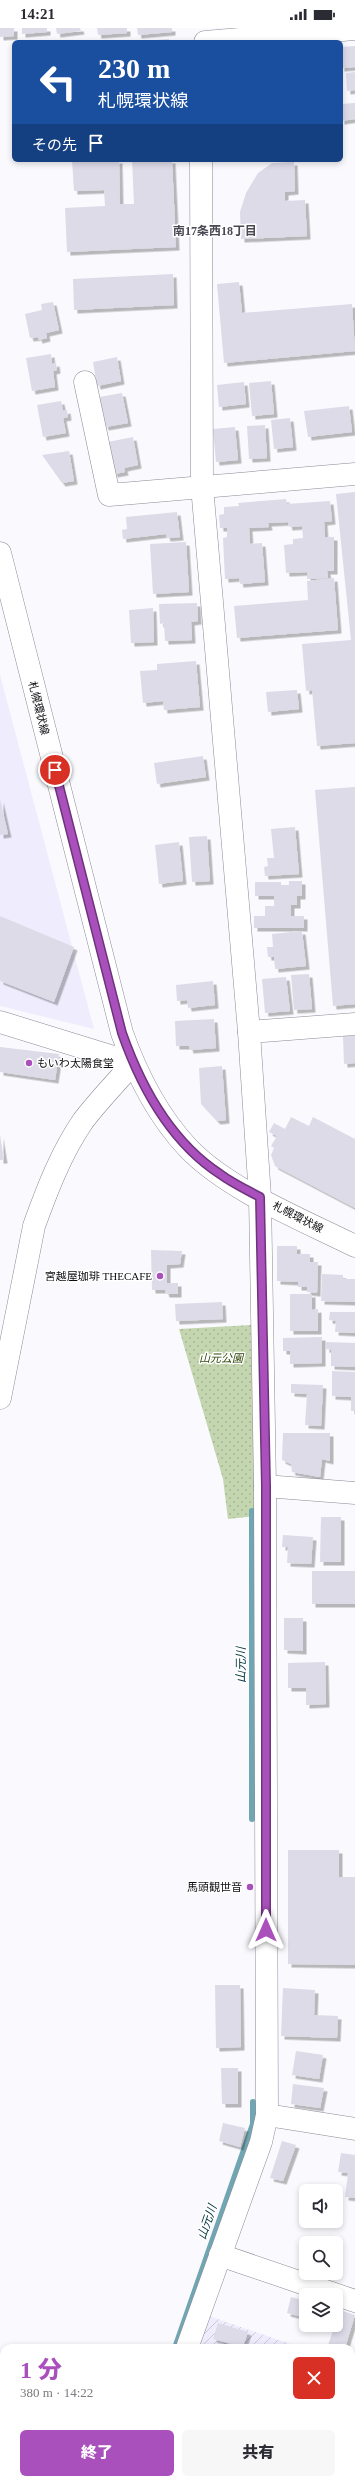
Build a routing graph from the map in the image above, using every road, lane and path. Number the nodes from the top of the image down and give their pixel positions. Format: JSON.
{"nodes":[{"id":1,"x":196,"y":28,"type":"edge"},
{"id":2,"x":355,"y":29,"type":"edge"},
{"id":3,"x":200,"y":40,"type":"edge"},
{"id":4,"x":228,"y":40,"type":"edge"},
{"id":5,"x":201,"y":162,"type":"edge"},
{"id":6,"x":84,"y":382,"type":"dead end"},
{"id":7,"x":355,"y":474,"type":"edge"},
{"id":8,"x":202,"y":486,"type":"junction"},
{"id":9,"x":0,"y":553,"type":"edge"},
{"id":10,"x":0,"y":1022,"type":"edge"},
{"id":11,"x":355,"y":1024,"type":"edge"},
{"id":12,"x":249,"y":1032,"type":"junction"},
{"id":13,"x":133,"y":1063,"type":"junction"},
{"id":14,"x":260,"y":1197,"type":"junction"},
{"id":15,"x":355,"y":1246,"type":"edge"},
{"id":16,"x":0,"y":1398,"type":"edge"},
{"id":17,"x":266,"y":1486,"type":"junction"},
{"id":18,"x":355,"y":1493,"type":"edge"},
{"id":19,"x":267,"y":2115,"type":"junction"},
{"id":20,"x":355,"y":2129,"type":"edge"},
{"id":21,"x":220,"y":2256,"type":"junction"},
{"id":22,"x":355,"y":2301,"type":"edge"},
{"id":23,"x":188,"y":2344,"type":"edge"}],
"edges":[{"from":1,"to":3,"type":"street"},
{"from":2,"to":4,"type":"street"},
{"from":5,"to":8,"type":"street"},
{"from":6,"to":8,"type":"street"},
{"from":7,"to":8,"type":"street"},
{"from":8,"to":12,"type":"street"},
{"from":9,"to":13,"type":"street","name":"札幌環状線"},
{"from":10,"to":13,"type":"street"},
{"from":11,"to":12,"type":"street"},
{"from":12,"to":14,"type":"street"},
{"from":13,"to":14,"type":"street","name":"札幌環状線"},
{"from":13,"to":16,"type":"street"},
{"from":14,"to":15,"type":"street","name":"札幌環状線"},
{"from":14,"to":17,"type":"street"},
{"from":17,"to":18,"type":"street"},
{"from":17,"to":19,"type":"street"},
{"from":19,"to":20,"type":"street"},
{"from":19,"to":21,"type":"street"},
{"from":21,"to":22,"type":"street"},
{"from":21,"to":23,"type":"street"}]}
